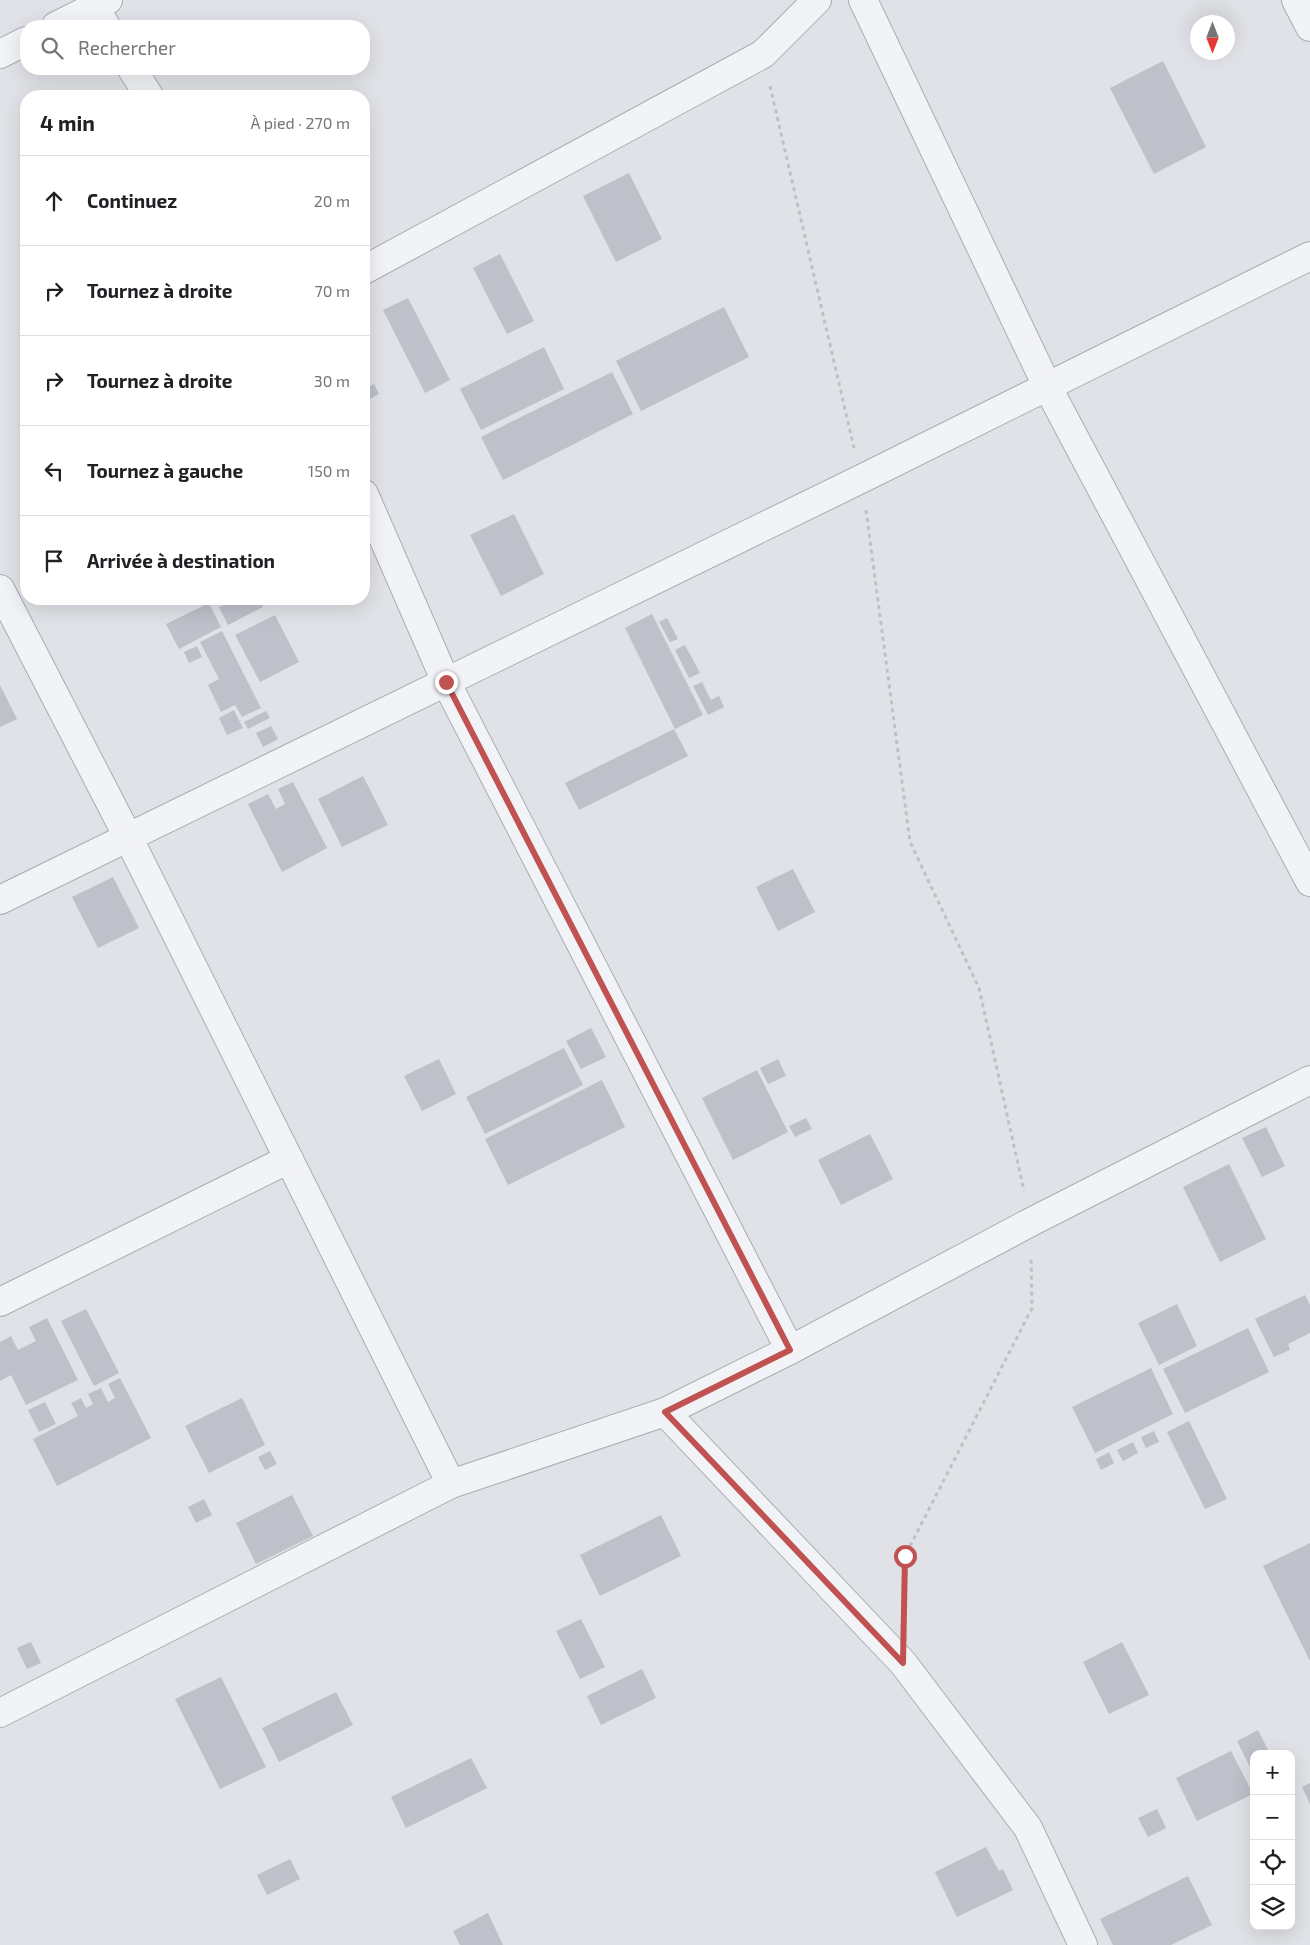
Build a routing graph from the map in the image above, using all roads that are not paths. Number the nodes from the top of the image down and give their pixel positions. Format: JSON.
{"nodes":[{"id":1,"x":817,"y":0,"type":"edge"},
{"id":2,"x":863,"y":0,"type":"edge"},
{"id":3,"x":1296,"y":0,"type":"edge"},
{"id":4,"x":103,"y":11,"type":"edge"},
{"id":5,"x":75,"y":20,"type":"edge"},
{"id":6,"x":1310,"y":27,"type":"edge"},
{"id":7,"x":20,"y":44,"type":"edge"},
{"id":8,"x":0,"y":54,"type":"edge"},
{"id":9,"x":136,"y":75,"type":"edge"},
{"id":10,"x":146,"y":90,"type":"edge"},
{"id":11,"x":1310,"y":256,"type":"edge"},
{"id":12,"x":370,"y":267,"type":"edge"},
{"id":13,"x":1047,"y":386,"type":"junction"},
{"id":14,"x":370,"y":508,"type":"edge"},
{"id":15,"x":0,"y":589,"type":"edge"},
{"id":16,"x":446,"y":682,"type":"junction"},
{"id":17,"x":128,"y":837,"type":"junction"},
{"id":18,"x":1310,"y":882,"type":"edge"},
{"id":19,"x":0,"y":900,"type":"edge"},
{"id":20,"x":1310,"y":1080,"type":"edge"},
{"id":21,"x":289,"y":1159,"type":"junction"},
{"id":22,"x":0,"y":1302,"type":"edge"},
{"id":23,"x":790,"y":1350,"type":"junction"},
{"id":24,"x":665,"y":1412,"type":"junction"},
{"id":25,"x":452,"y":1484,"type":"junction"},
{"id":26,"x":0,"y":1713,"type":"edge"},
{"id":27,"x":1083,"y":1945,"type":"edge"}],
"edges":[{"from":1,"to":12,"type":"street"},
{"from":2,"to":13,"type":"street"},
{"from":3,"to":6,"type":"street"},
{"from":4,"to":5,"type":"street"},
{"from":7,"to":8,"type":"street"},
{"from":9,"to":10,"type":"street"},
{"from":11,"to":13,"type":"street"},
{"from":13,"to":16,"type":"street"},
{"from":13,"to":18,"type":"street"},
{"from":14,"to":16,"type":"street"},
{"from":15,"to":17,"type":"street"},
{"from":16,"to":17,"type":"street"},
{"from":16,"to":23,"type":"street"},
{"from":17,"to":19,"type":"street"},
{"from":17,"to":21,"type":"street"},
{"from":20,"to":23,"type":"street"},
{"from":21,"to":22,"type":"street"},
{"from":21,"to":25,"type":"street"},
{"from":23,"to":24,"type":"street"},
{"from":24,"to":25,"type":"street"},
{"from":24,"to":27,"type":"street"},
{"from":25,"to":26,"type":"street"}]}
